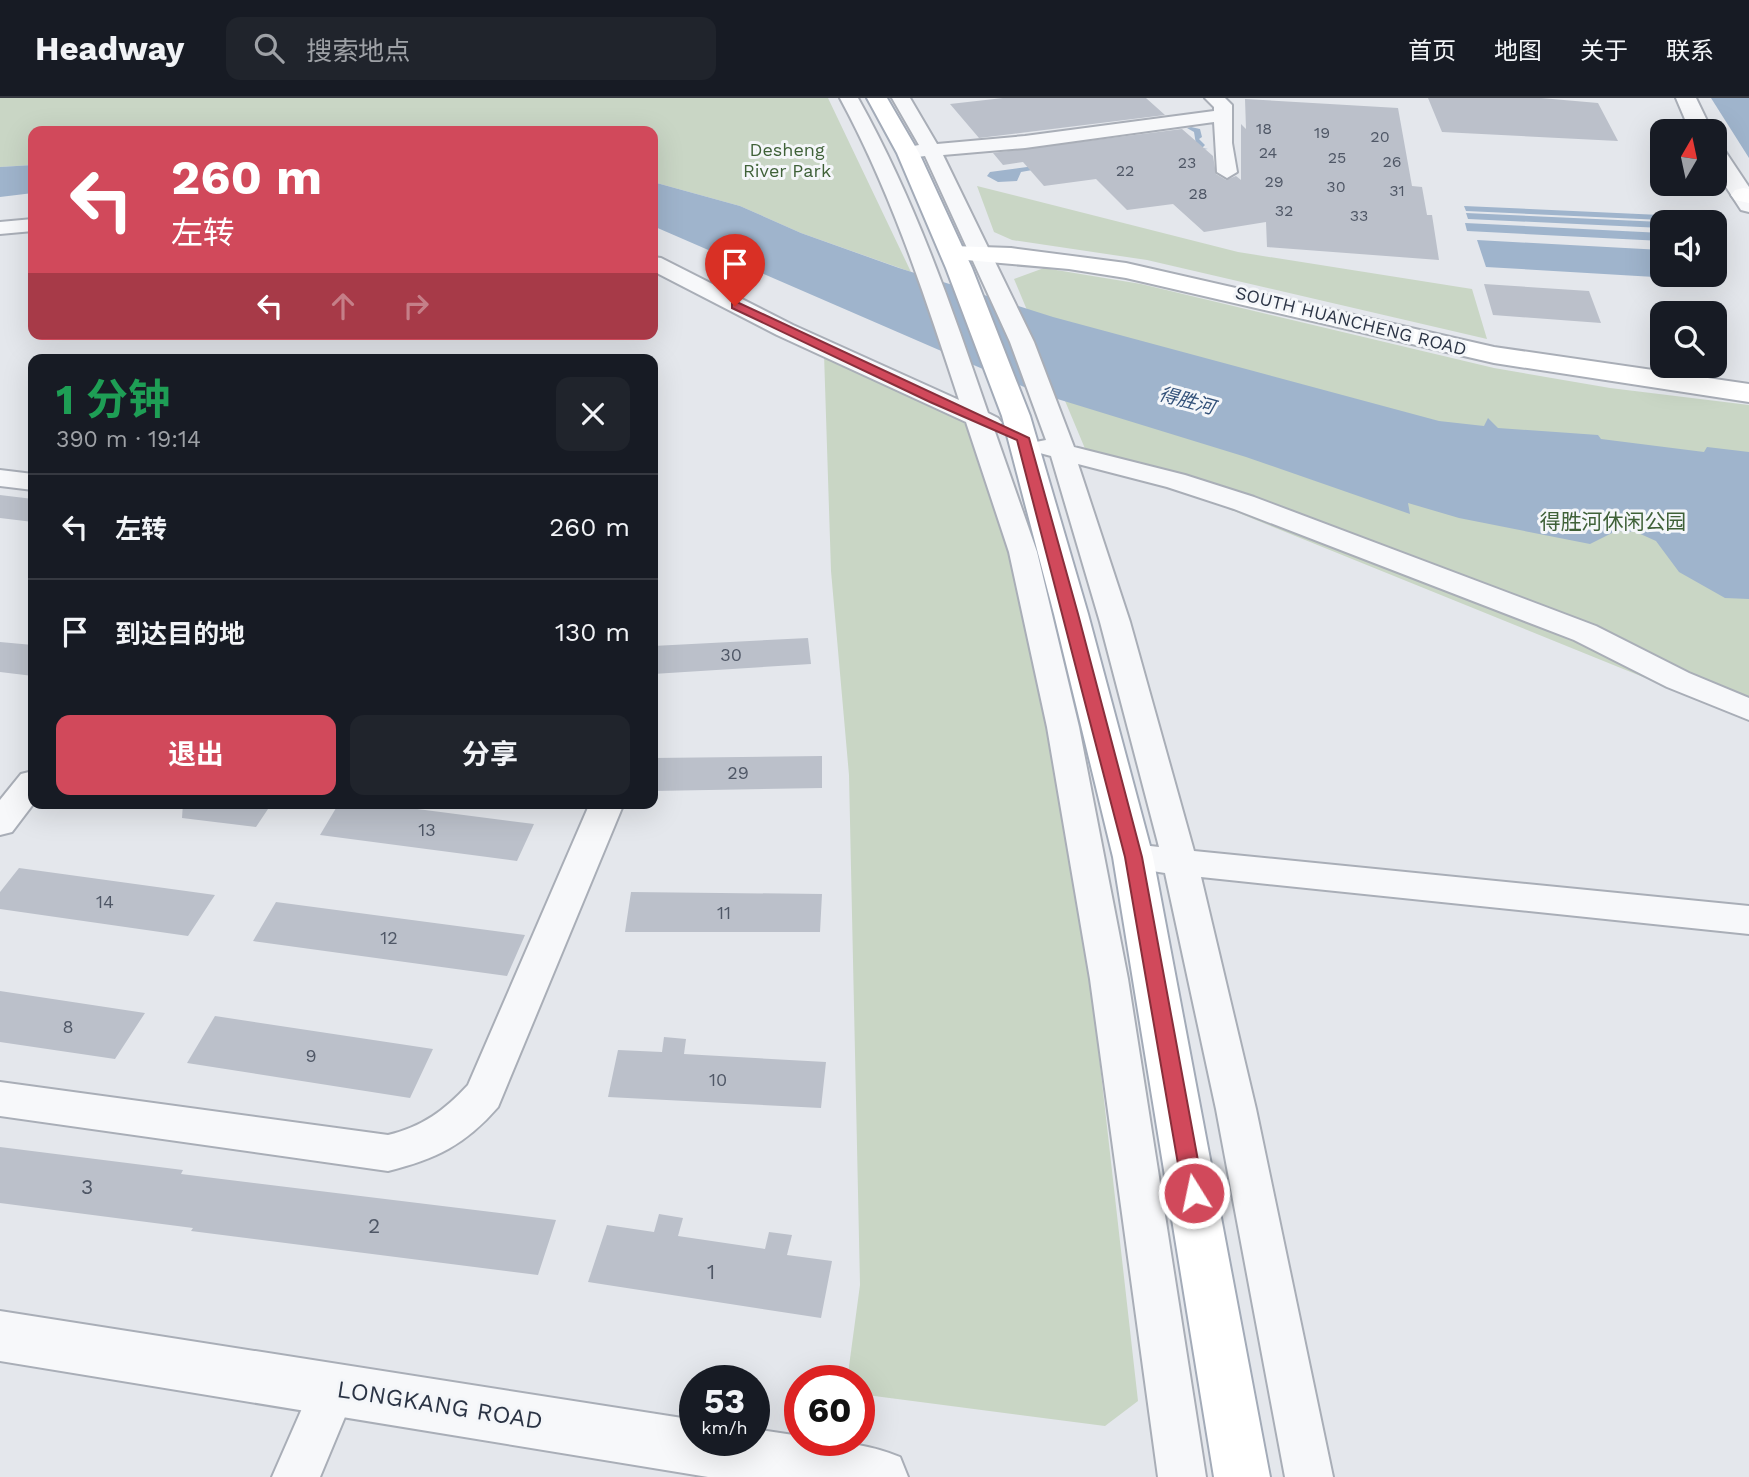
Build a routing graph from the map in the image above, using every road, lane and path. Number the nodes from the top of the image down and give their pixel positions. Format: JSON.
{"nodes":[{"id":1,"x":849,"y":98,"type":"edge"},
{"id":2,"x":877,"y":98,"type":"edge"},
{"id":3,"x":901,"y":98,"type":"edge"},
{"id":4,"x":1214,"y":98,"type":"edge"},
{"id":5,"x":1686,"y":98,"type":"edge"},
{"id":6,"x":1224,"y":116,"type":"junction"},
{"id":7,"x":1696,"y":119,"type":"edge"},
{"id":8,"x":931,"y":150,"type":"junction"},
{"id":9,"x":908,"y":153,"type":"junction"},
{"id":10,"x":1727,"y":170,"type":"edge"},
{"id":11,"x":1227,"y":172,"type":"dead end"},
{"id":12,"x":1747,"y":199,"type":"edge"},
{"id":13,"x":28,"y":225,"type":"edge"},
{"id":14,"x":0,"y":228,"type":"edge"},
{"id":15,"x":965,"y":258,"type":"junction"},
{"id":16,"x":658,"y":266,"type":"edge"},
{"id":17,"x":1749,"y":393,"type":"edge"},
{"id":18,"x":1018,"y":428,"type":"junction"},
{"id":19,"x":0,"y":478,"type":"edge"},
{"id":20,"x":28,"y":481,"type":"edge"},
{"id":21,"x":1749,"y":710,"type":"edge"},
{"id":22,"x":28,"y":788,"type":"edge"},
{"id":23,"x":604,"y":809,"type":"edge"},
{"id":24,"x":0,"y":823,"type":"edge"},
{"id":25,"x":1133,"y":857,"type":"junction"},
{"id":26,"x":1749,"y":920,"type":"edge"},
{"id":27,"x":0,"y":1099,"type":"edge"},
{"id":28,"x":0,"y":1336,"type":"edge"},
{"id":29,"x":334,"y":1388,"type":"junction"},
{"id":30,"x":296,"y":1477,"type":"edge"},
{"id":31,"x":880,"y":1477,"type":"edge"},
{"id":32,"x":1182,"y":1477,"type":"edge"},
{"id":33,"x":1242,"y":1477,"type":"edge"},
{"id":34,"x":1309,"y":1477,"type":"edge"}],
"edges":[{"from":1,"to":18,"type":"street"},
{"from":2,"to":9,"type":"main road"},
{"from":3,"to":8,"type":"street"},
{"from":4,"to":6,"type":"street"},
{"from":5,"to":7,"type":"street"},
{"from":6,"to":8,"type":"street"},
{"from":6,"to":11,"type":"street"},
{"from":8,"to":9,"type":"street"},
{"from":8,"to":15,"type":"street"},
{"from":9,"to":15,"type":"main road"},
{"from":10,"to":12,"type":"street"},
{"from":13,"to":14,"type":"street"},
{"from":15,"to":17,"type":"main road","name":"SOUTH HUANCHENG ROAD"},
{"from":15,"to":18,"type":"main road"},
{"from":15,"to":18,"type":"street"},
{"from":16,"to":18,"type":"street"},
{"from":18,"to":21,"type":"street"},
{"from":18,"to":25,"type":"main road"},
{"from":18,"to":32,"type":"street"},
{"from":18,"to":34,"type":"street"},
{"from":19,"to":20,"type":"street"},
{"from":22,"to":24,"type":"street"},
{"from":23,"to":27,"type":"street"},
{"from":25,"to":26,"type":"street"},
{"from":25,"to":33,"type":"main road"},
{"from":28,"to":29,"type":"street","name":"LONGKANG ROAD"},
{"from":29,"to":30,"type":"street"},
{"from":29,"to":31,"type":"street","name":"LONGKANG ROAD"}]}
